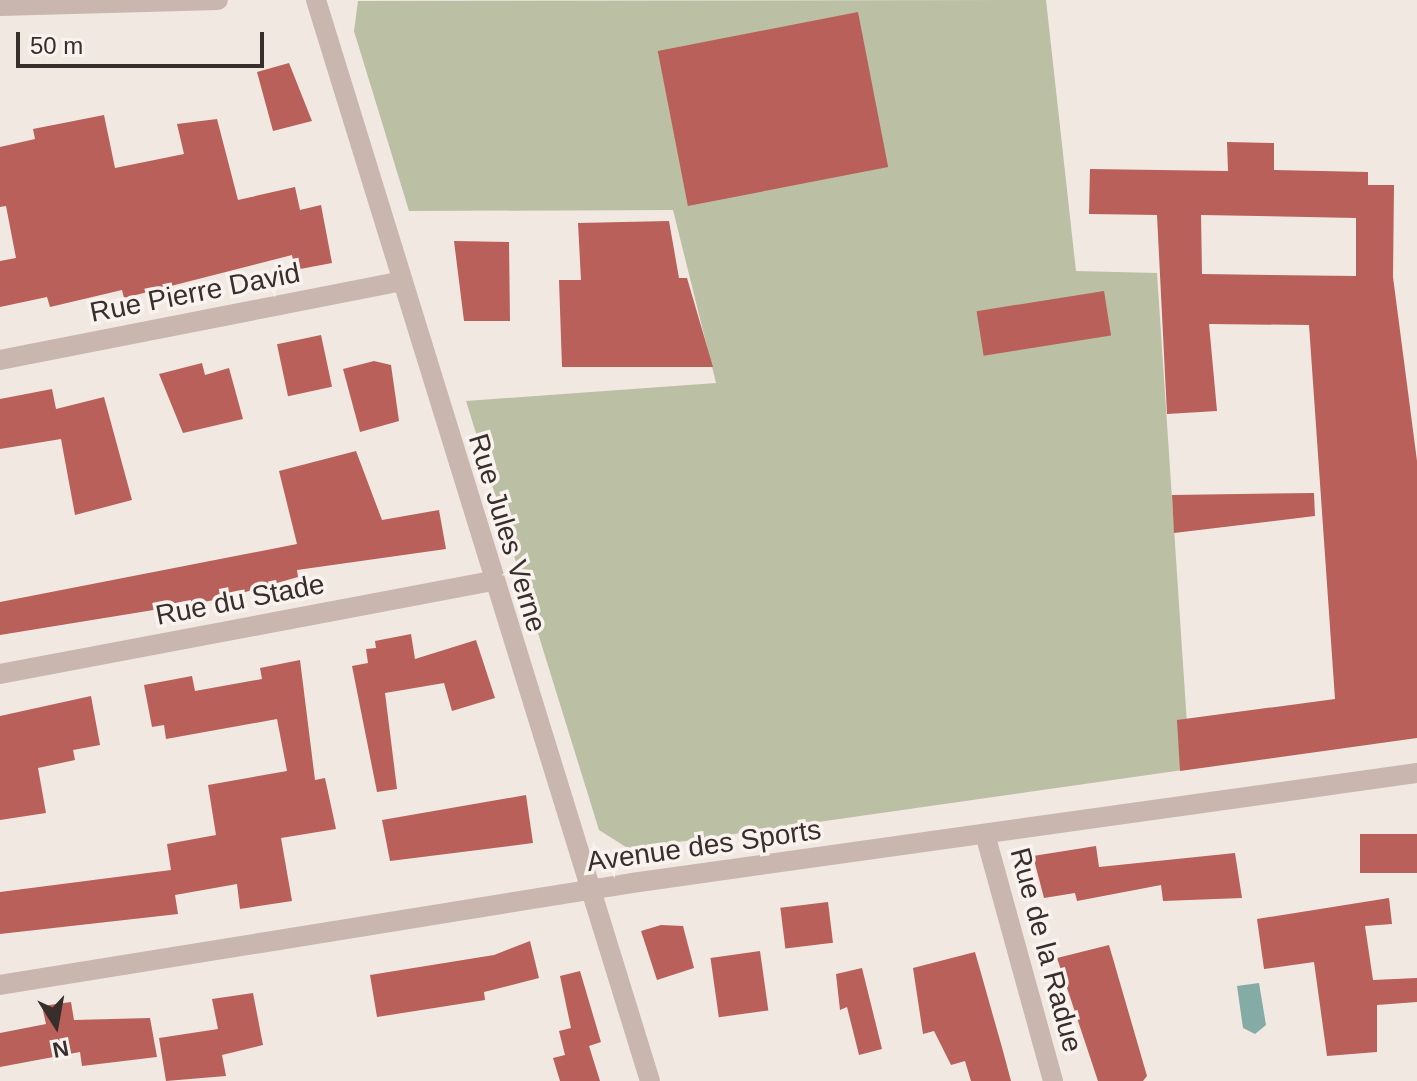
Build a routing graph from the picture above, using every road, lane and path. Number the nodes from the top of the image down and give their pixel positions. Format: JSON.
{"nodes":[{"id":1,"x":218,"y":0,"type":"edge"},
{"id":2,"x":316,"y":0,"type":"edge"},
{"id":3,"x":0,"y":6,"type":"edge"},
{"id":4,"x":401,"y":281,"type":"junction"},
{"id":5,"x":0,"y":360,"type":"edge"},
{"id":6,"x":491,"y":581,"type":"junction"},
{"id":7,"x":0,"y":674,"type":"edge"},
{"id":8,"x":1417,"y":773,"type":"edge"},
{"id":9,"x":985,"y":834,"type":"junction"},
{"id":10,"x":593,"y":890,"type":"junction"},
{"id":11,"x":0,"y":985,"type":"edge"},
{"id":12,"x":650,"y":1081,"type":"edge"},
{"id":13,"x":1053,"y":1081,"type":"edge"}],
"edges":[{"from":1,"to":3,"type":"street"},
{"from":2,"to":4,"type":"street","name":"Rue Jules Verne"},
{"from":4,"to":5,"type":"street","name":"Rue Pierre David"},
{"from":4,"to":6,"type":"street","name":"Rue Jules Verne"},
{"from":6,"to":7,"type":"street","name":"Rue du Stade"},
{"from":6,"to":10,"type":"street","name":"Rue Jules Verne"},
{"from":8,"to":9,"type":"street","name":"Avenue des Sports"},
{"from":9,"to":10,"type":"street","name":"Avenue des Sports"},
{"from":9,"to":13,"type":"street","name":"Rue de la Radue"},
{"from":10,"to":11,"type":"street","name":"Avenue des Sports"},
{"from":10,"to":12,"type":"street","name":"Rue Jules Verne"}]}
